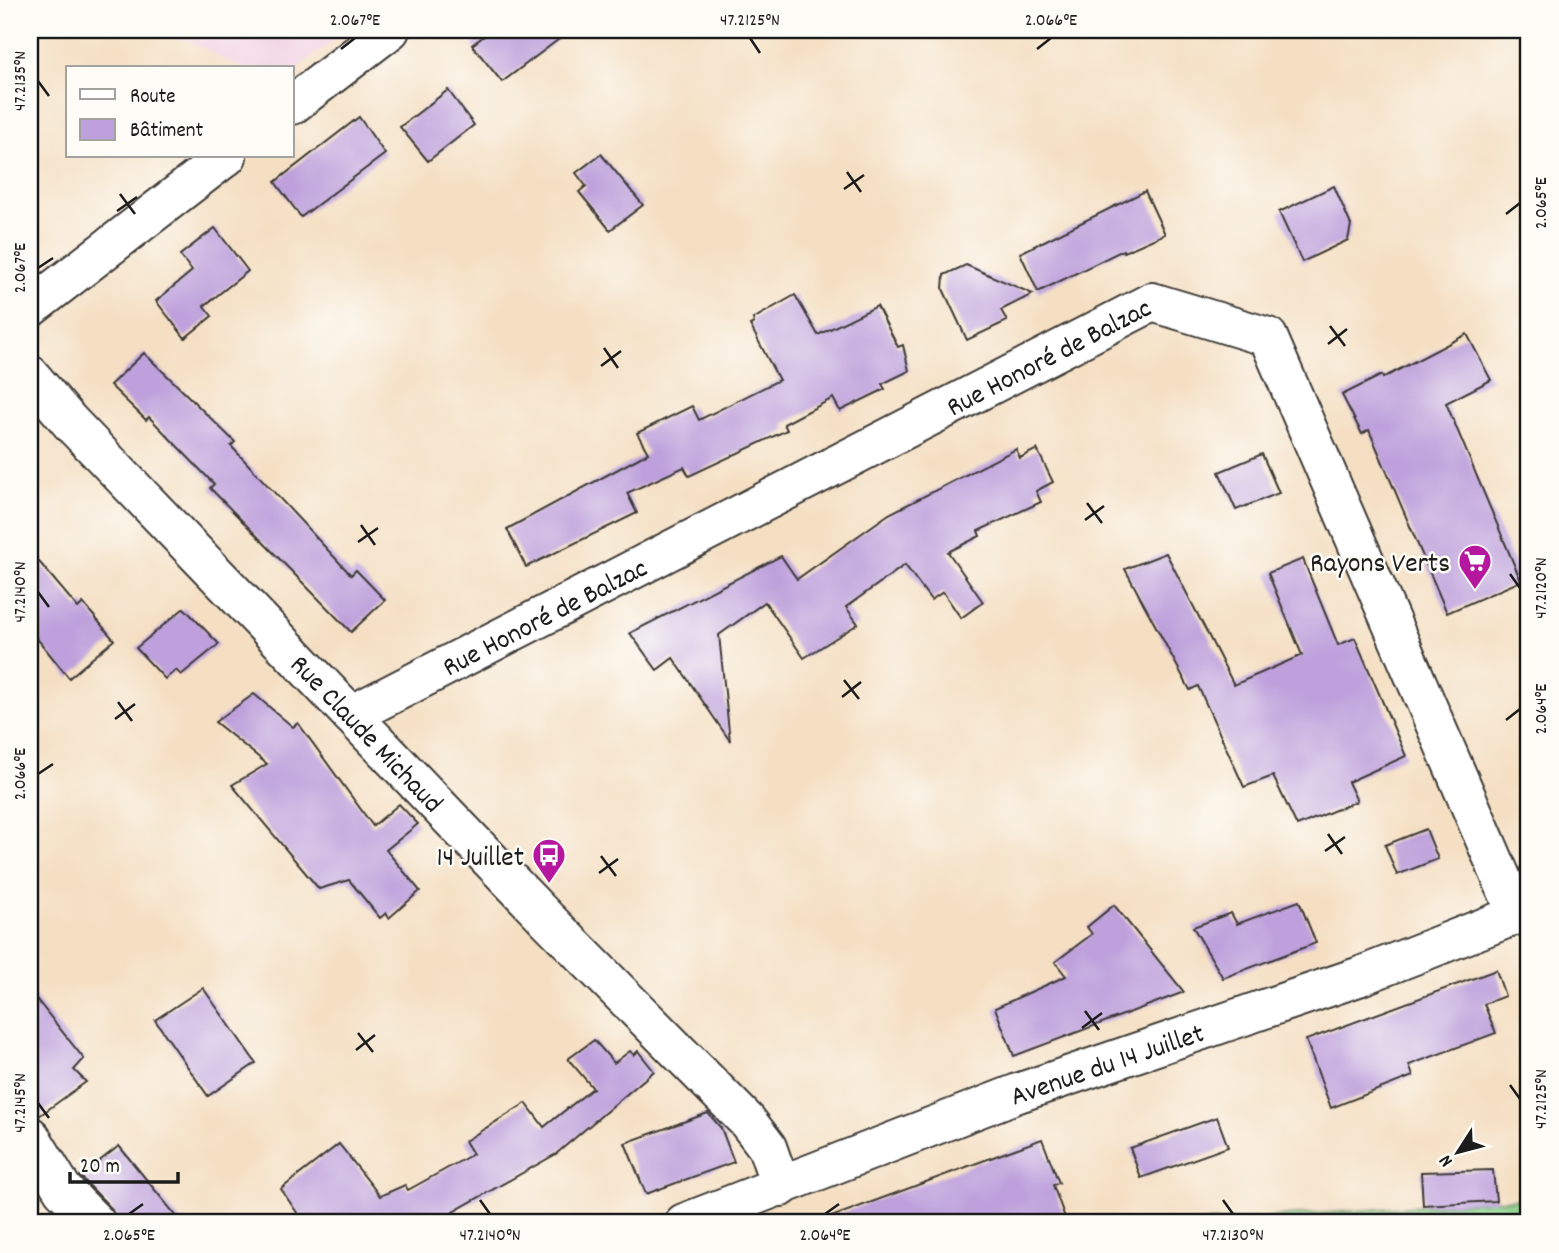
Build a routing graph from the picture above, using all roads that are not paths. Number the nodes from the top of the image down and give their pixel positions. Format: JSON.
{"nodes":[{"id":1,"x":390,"y":30,"type":"edge"},
{"id":2,"x":294,"y":103,"type":"edge"},
{"id":3,"x":224,"y":158,"type":"edge"},
{"id":4,"x":30,"y":308,"type":"edge"},
{"id":5,"x":30,"y":374,"type":"edge"},
{"id":6,"x":351,"y":715,"type":"junction"},
{"id":7,"x":1523,"y":912,"type":"edge"},
{"id":8,"x":30,"y":1136,"type":"edge"},
{"id":9,"x":781,"y":1187,"type":"junction"},
{"id":10,"x":96,"y":1223,"type":"edge"},
{"id":11,"x":684,"y":1223,"type":"edge"}],
"edges":[{"from":1,"to":2,"type":"street"},
{"from":3,"to":4,"type":"street"},
{"from":5,"to":6,"type":"street","name":"Rue Claude Michaud"},
{"from":6,"to":7,"type":"street","name":"Rue Honoré de Balzac"},
{"from":6,"to":9,"type":"street","name":"Rue Claude Michaud"},
{"from":7,"to":9,"type":"street","name":"Avenue du 14 Juillet"},
{"from":8,"to":10,"type":"street"},
{"from":9,"to":11,"type":"street","name":"Avenue du 14 Juillet"}]}
